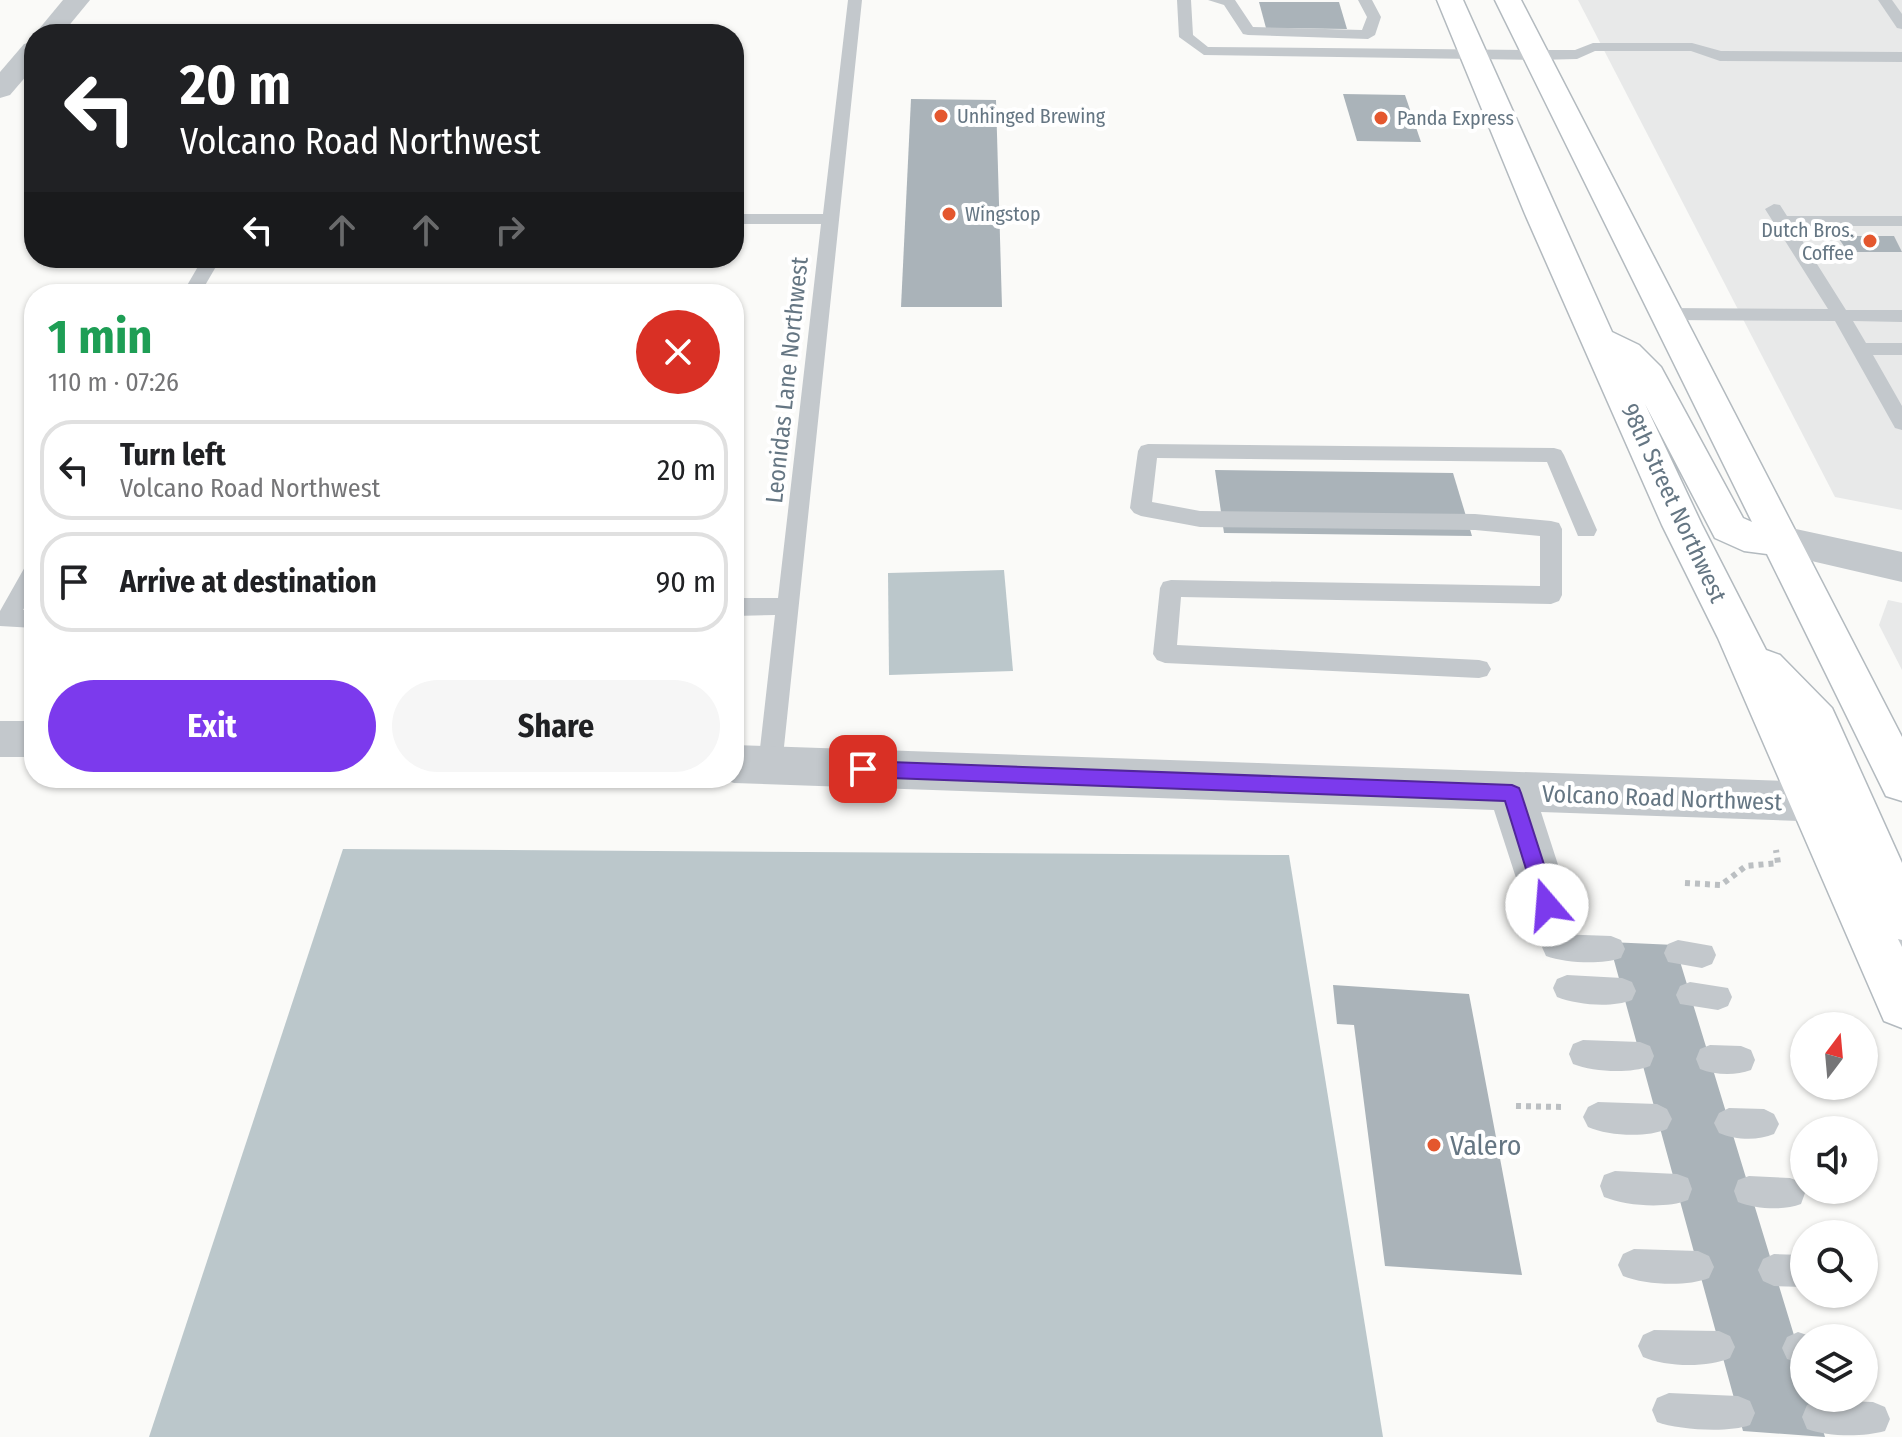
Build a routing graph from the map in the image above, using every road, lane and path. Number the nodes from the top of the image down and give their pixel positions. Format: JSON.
{"nodes":[{"id":1,"x":77,"y":0,"type":"edge"},
{"id":2,"x":855,"y":0,"type":"edge"},
{"id":3,"x":1184,"y":0,"type":"edge"},
{"id":4,"x":1215,"y":0,"type":"edge"},
{"id":5,"x":1365,"y":0,"type":"edge"},
{"id":6,"x":1450,"y":0,"type":"edge"},
{"id":7,"x":1508,"y":0,"type":"edge"},
{"id":8,"x":1885,"y":0,"type":"edge"},
{"id":9,"x":56,"y":24,"type":"edge"},
{"id":10,"x":1902,"y":25,"type":"edge"},
{"id":11,"x":1475,"y":53,"type":"junction"},
{"id":12,"x":1577,"y":54,"type":"junction"},
{"id":13,"x":1536,"y":55,"type":"junction"},
{"id":14,"x":1720,"y":56,"type":"junction"},
{"id":15,"x":1902,"y":57,"type":"edge"},
{"id":16,"x":24,"y":61,"type":"edge"},
{"id":17,"x":0,"y":89,"type":"edge"},
{"id":18,"x":744,"y":219,"type":"edge"},
{"id":19,"x":831,"y":219,"type":"junction"},
{"id":20,"x":1902,"y":221,"type":"edge"},
{"id":21,"x":1666,"y":314,"type":"junction"},
{"id":22,"x":1841,"y":316,"type":"junction"},
{"id":23,"x":1902,"y":316,"type":"edge"},
{"id":24,"x":1595,"y":333,"type":"junction"},
{"id":25,"x":1860,"y":349,"type":"junction"},
{"id":26,"x":1902,"y":349,"type":"edge"},
{"id":27,"x":1902,"y":423,"type":"edge"},
{"id":28,"x":1586,"y":530,"type":"dead end"},
{"id":29,"x":1782,"y":541,"type":"junction"},
{"id":30,"x":1902,"y":567,"type":"edge"},
{"id":31,"x":24,"y":589,"type":"edge"},
{"id":32,"x":788,"y":606,"type":"junction"},
{"id":33,"x":744,"y":607,"type":"edge"},
{"id":34,"x":24,"y":619,"type":"edge"},
{"id":35,"x":1739,"y":638,"type":"junction"},
{"id":36,"x":1479,"y":669,"type":"dead end"},
{"id":37,"x":0,"y":739,"type":"edge"},
{"id":38,"x":24,"y":739,"type":"edge"},
{"id":39,"x":752,"y":765,"type":"edge"},
{"id":40,"x":1902,"y":782,"type":"edge"},
{"id":41,"x":1512,"y":793,"type":"junction"},
{"id":42,"x":1813,"y":802,"type":"junction"},
{"id":43,"x":1776,"y":850,"type":"dead end"},
{"id":44,"x":1685,"y":883,"type":"dead end"},
{"id":45,"x":1902,"y":918,"type":"edge"},
{"id":46,"x":1552,"y":926,"type":"joint"},
{"id":47,"x":1902,"y":929,"type":"edge"},
{"id":48,"x":1611,"y":949,"type":"dead end"},
{"id":49,"x":1567,"y":988,"type":"dead end"},
{"id":50,"x":1622,"y":991,"type":"dead end"},
{"id":51,"x":1902,"y":1004,"type":"edge"},
{"id":52,"x":1583,"y":1054,"type":"dead end"},
{"id":53,"x":1640,"y":1056,"type":"dead end"},
{"id":54,"x":1710,"y":1059,"type":"dead end"},
{"id":55,"x":1741,"y":1060,"type":"dead end"},
{"id":56,"x":1516,"y":1106,"type":"dead end"},
{"id":57,"x":1564,"y":1107,"type":"dead end"},
{"id":58,"x":1598,"y":1117,"type":"dead end"},
{"id":59,"x":1657,"y":1119,"type":"dead end"},
{"id":60,"x":1729,"y":1123,"type":"dead end"},
{"id":61,"x":1764,"y":1124,"type":"dead end"},
{"id":62,"x":1615,"y":1186,"type":"dead end"},
{"id":63,"x":1677,"y":1189,"type":"dead end"},
{"id":64,"x":1749,"y":1191,"type":"dead end"},
{"id":65,"x":1790,"y":1193,"type":"dead end"},
{"id":66,"x":1634,"y":1265,"type":"dead end"},
{"id":67,"x":1698,"y":1267,"type":"dead end"},
{"id":68,"x":1654,"y":1346,"type":"dead end"},
{"id":69,"x":1719,"y":1347,"type":"dead end"},
{"id":70,"x":1669,"y":1410,"type":"dead end"},
{"id":71,"x":1738,"y":1413,"type":"dead end"},
{"id":72,"x":1819,"y":1417,"type":"dead end"},
{"id":73,"x":1873,"y":1419,"type":"dead end"}],
"edges":[{"from":1,"to":9,"type":"street"},
{"from":2,"to":19,"type":"lane","name":"Leonidas Lane Northwest"},
{"from":3,"to":11,"type":"lane"},
{"from":4,"to":5,"type":"lane"},
{"from":6,"to":11,"type":"main road","name":"98th Street Northwest"},
{"from":7,"to":13,"type":"main road"},
{"from":8,"to":10,"type":"lane"},
{"from":11,"to":13,"type":"lane"},
{"from":11,"to":24,"type":"main road","name":"98th Street Northwest"},
{"from":12,"to":13,"type":"lane"},
{"from":12,"to":14,"type":"lane"},
{"from":12,"to":14,"type":"lane"},
{"from":13,"to":21,"type":"main road"},
{"from":14,"to":15,"type":"lane"},
{"from":16,"to":17,"type":"street"},
{"from":18,"to":19,"type":"lane"},
{"from":19,"to":32,"type":"lane","name":"Leonidas Lane Northwest"},
{"from":20,"to":22,"type":"lane"},
{"from":21,"to":22,"type":"lane"},
{"from":21,"to":29,"type":"main road"},
{"from":22,"to":23,"type":"lane"},
{"from":22,"to":25,"type":"lane"},
{"from":24,"to":29,"type":"main road"},
{"from":24,"to":35,"type":"main road","name":"98th Street Northwest"},
{"from":25,"to":26,"type":"lane"},
{"from":25,"to":27,"type":"lane"},
{"from":28,"to":36,"type":"lane"},
{"from":29,"to":30,"type":"street"},
{"from":29,"to":40,"type":"main road"},
{"from":31,"to":34,"type":"lane"},
{"from":32,"to":33,"type":"lane"},
{"from":32,"to":39,"type":"lane","name":"Leonidas Lane Northwest"},
{"from":35,"to":42,"type":"main road","name":"98th Street Northwest"},
{"from":35,"to":45,"type":"main road"},
{"from":37,"to":38,"type":"street"},
{"from":39,"to":41,"type":"street","name":"Volcano Road Northwest"},
{"from":41,"to":42,"type":"street","name":"Volcano Road Northwest"},
{"from":41,"to":46,"type":"street"},
{"from":42,"to":47,"type":"street","name":"Volcano Road Northwest"},
{"from":42,"to":51,"type":"main road","name":"98th Street Northwest"},
{"from":43,"to":44,"type":"path"},
{"from":46,"to":48,"type":"lane"},
{"from":49,"to":50,"type":"lane"},
{"from":52,"to":53,"type":"lane"},
{"from":54,"to":55,"type":"lane"},
{"from":56,"to":57,"type":"path"},
{"from":58,"to":59,"type":"lane"},
{"from":60,"to":61,"type":"lane"},
{"from":62,"to":63,"type":"lane"},
{"from":64,"to":65,"type":"lane"},
{"from":66,"to":67,"type":"lane"},
{"from":68,"to":69,"type":"lane"},
{"from":70,"to":71,"type":"lane"},
{"from":72,"to":73,"type":"lane"}]}
